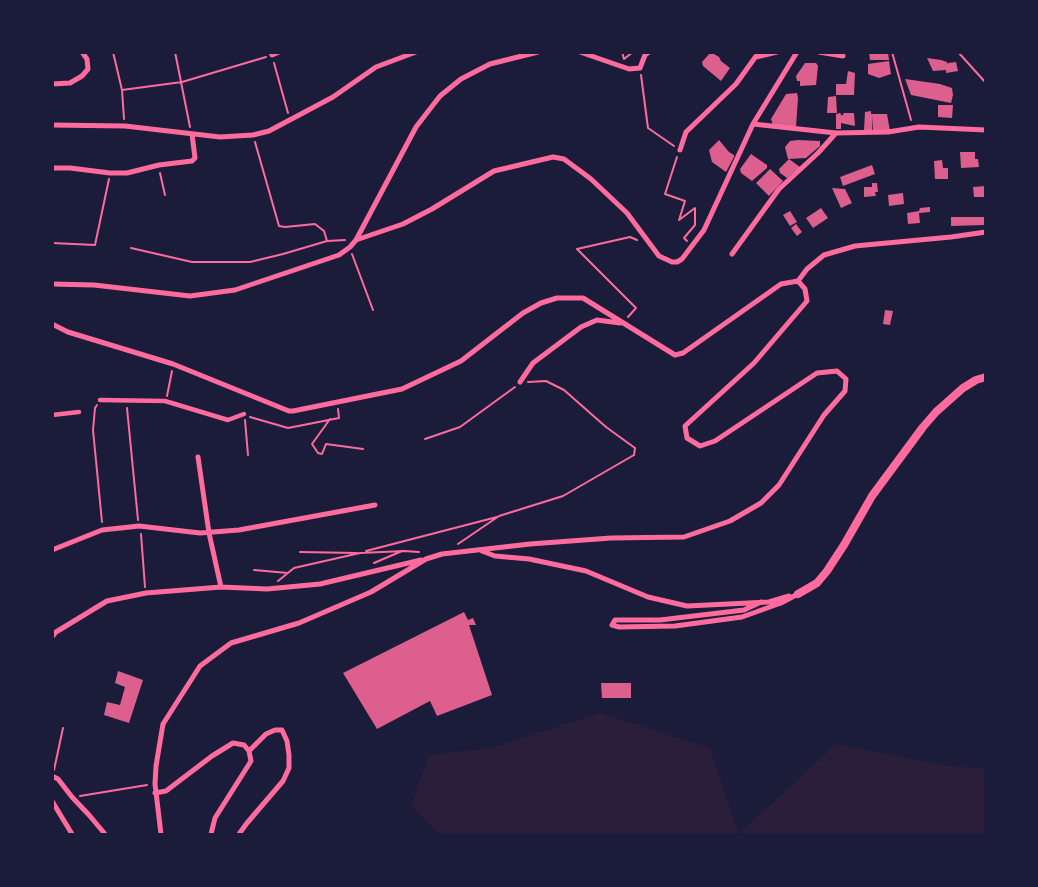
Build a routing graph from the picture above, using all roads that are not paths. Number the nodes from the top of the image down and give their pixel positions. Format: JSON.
{"nodes":[{"id":1,"x":82,"y":52,"type":"edge"},
{"id":2,"x":279,"y":52,"type":"edge"},
{"id":3,"x":416,"y":52,"type":"edge"},
{"id":4,"x":538,"y":52,"type":"edge"},
{"id":5,"x":580,"y":52,"type":"edge"},
{"id":6,"x":649,"y":52,"type":"edge"},
{"id":7,"x":759,"y":52,"type":"edge"},
{"id":8,"x":777,"y":52,"type":"edge"},
{"id":9,"x":798,"y":52,"type":"edge"},
{"id":10,"x":819,"y":52,"type":"edge"},
{"id":11,"x":271,"y":54,"type":"edge"},
{"id":12,"x":843,"y":56,"type":"dead end"},
{"id":13,"x":754,"y":59,"type":"junction"},
{"id":14,"x":52,"y":84,"type":"edge"},
{"id":15,"x":753,"y":124,"type":"junction"},
{"id":16,"x":52,"y":125,"type":"edge"},
{"id":17,"x":986,"y":130,"type":"edge"},
{"id":18,"x":836,"y":133,"type":"junction"},
{"id":19,"x":192,"y":134,"type":"junction"},
{"id":20,"x":680,"y":150,"type":"road end"},
{"id":21,"x":52,"y":168,"type":"edge"},
{"id":22,"x":986,"y":232,"type":"edge"},
{"id":23,"x":356,"y":240,"type":"junction"},
{"id":24,"x":732,"y":254,"type":"dead end"},
{"id":25,"x":798,"y":281,"type":"junction"},
{"id":26,"x":52,"y":284,"type":"edge"},
{"id":27,"x":623,"y":323,"type":"junction"},
{"id":28,"x":52,"y":324,"type":"edge"},
{"id":29,"x":986,"y":377,"type":"edge"},
{"id":30,"x":520,"y":382,"type":"road end"},
{"id":31,"x":100,"y":400,"type":"road end"},
{"id":32,"x":79,"y":412,"type":"dead end"},
{"id":33,"x":244,"y":414,"type":"road end"},
{"id":34,"x":52,"y":415,"type":"edge"},
{"id":35,"x":198,"y":457,"type":"dead end"},
{"id":36,"x":375,"y":505,"type":"dead end"},
{"id":37,"x":209,"y":532,"type":"junction"},
{"id":38,"x":52,"y":550,"type":"edge"},
{"id":39,"x":479,"y":550,"type":"junction"},
{"id":40,"x":426,"y":558,"type":"junction"},
{"id":41,"x":221,"y":586,"type":"junction"},
{"id":42,"x":798,"y":594,"type":"junction"},
{"id":43,"x":761,"y":602,"type":"junction"},
{"id":44,"x":52,"y":637,"type":"edge"},
{"id":45,"x":249,"y":751,"type":"junction"},
{"id":46,"x":52,"y":775,"type":"edge"},
{"id":47,"x":156,"y":793,"type":"junction"},
{"id":48,"x":52,"y":801,"type":"edge"},
{"id":49,"x":72,"y":834,"type":"edge"},
{"id":50,"x":105,"y":834,"type":"edge"},
{"id":51,"x":161,"y":834,"type":"edge"},
{"id":52,"x":211,"y":834,"type":"edge"},
{"id":53,"x":239,"y":834,"type":"edge"}],
"edges":[{"from":1,"to":14,"type":"street"},
{"from":2,"to":11,"type":"street"},
{"from":3,"to":19,"type":"street"},
{"from":4,"to":23,"type":"street"},
{"from":5,"to":6,"type":"street"},
{"from":7,"to":13,"type":"street"},
{"from":8,"to":13,"type":"street"},
{"from":9,"to":15,"type":"street"},
{"from":10,"to":12,"type":"street"},
{"from":13,"to":20,"type":"street"},
{"from":15,"to":18,"type":"street"},
{"from":15,"to":23,"type":"street"},
{"from":16,"to":19,"type":"street"},
{"from":17,"to":18,"type":"street"},
{"from":18,"to":24,"type":"street"},
{"from":19,"to":21,"type":"street"},
{"from":22,"to":25,"type":"street"},
{"from":23,"to":26,"type":"street"},
{"from":25,"to":27,"type":"street"},
{"from":25,"to":39,"type":"street"},
{"from":27,"to":28,"type":"street"},
{"from":27,"to":30,"type":"street"},
{"from":29,"to":42,"type":"street"},
{"from":31,"to":33,"type":"street"},
{"from":32,"to":34,"type":"street"},
{"from":35,"to":37,"type":"street"},
{"from":36,"to":37,"type":"street"},
{"from":37,"to":38,"type":"street"},
{"from":37,"to":41,"type":"street"},
{"from":39,"to":40,"type":"street"},
{"from":39,"to":43,"type":"street"},
{"from":40,"to":41,"type":"street"},
{"from":40,"to":47,"type":"street"},
{"from":41,"to":44,"type":"street"},
{"from":42,"to":43,"type":"street"},
{"from":42,"to":43,"type":"street"},
{"from":45,"to":47,"type":"street"},
{"from":45,"to":52,"type":"street"},
{"from":45,"to":53,"type":"street"},
{"from":46,"to":50,"type":"street"},
{"from":47,"to":51,"type":"street"},
{"from":48,"to":49,"type":"street"}]}
